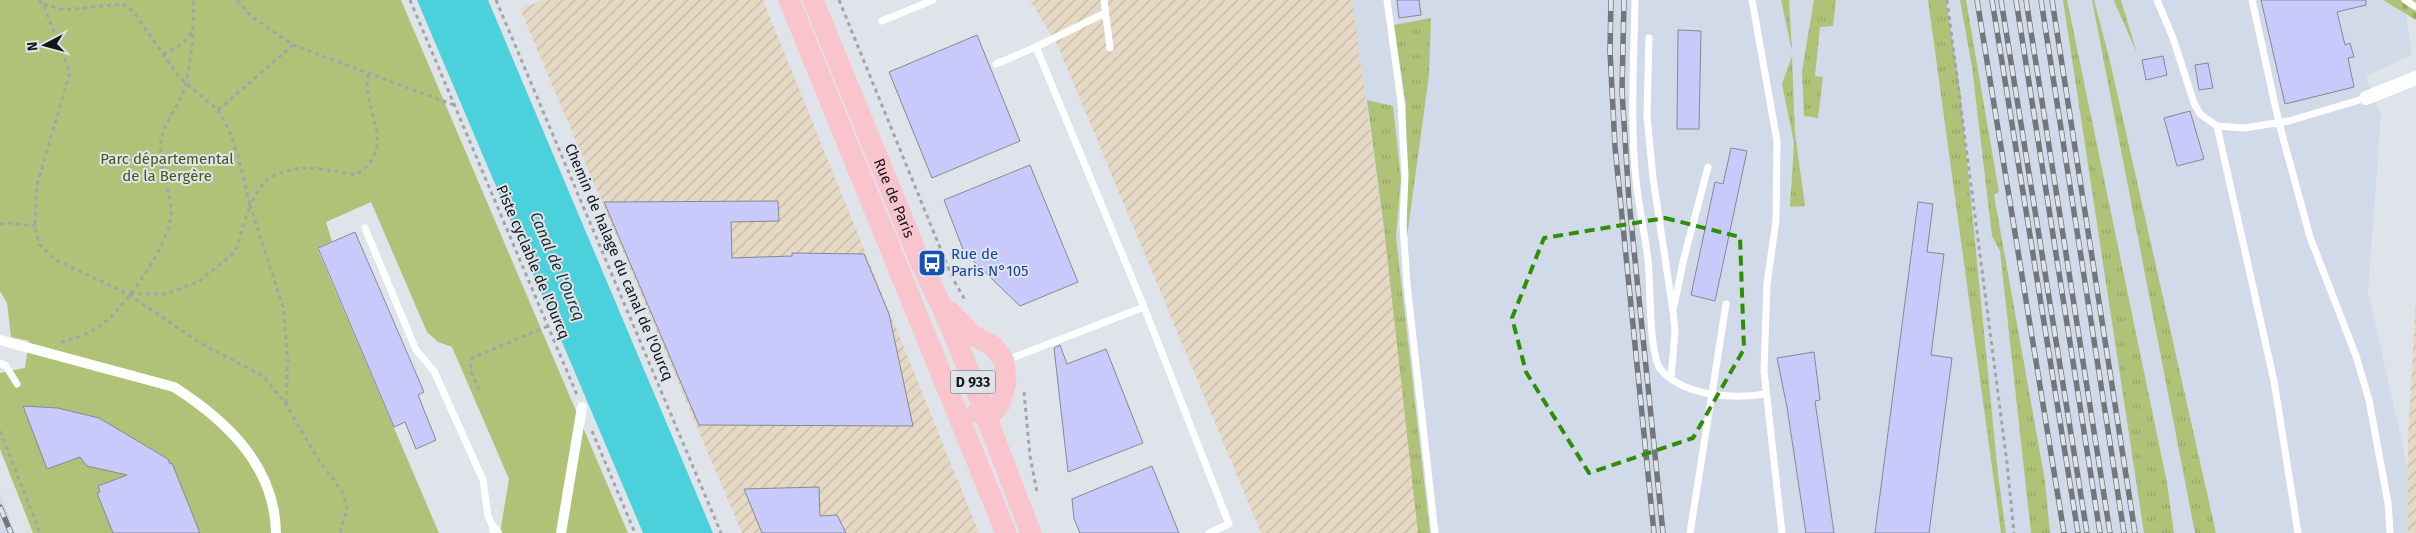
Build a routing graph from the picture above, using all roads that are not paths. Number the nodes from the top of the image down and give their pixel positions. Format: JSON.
{"nodes":[{"id":1,"x":789,"y":0,"type":"edge"},
{"id":2,"x":813,"y":0,"type":"edge"},
{"id":3,"x":933,"y":0,"type":"edge"},
{"id":4,"x":1104,"y":0,"type":"edge"},
{"id":5,"x":1387,"y":0,"type":"edge"},
{"id":6,"x":1635,"y":0,"type":"edge"},
{"id":7,"x":1752,"y":0,"type":"edge"},
{"id":8,"x":2157,"y":0,"type":"edge"},
{"id":9,"x":2252,"y":0,"type":"edge"},
{"id":10,"x":2405,"y":0,"type":"edge"},
{"id":11,"x":2416,"y":7,"type":"edge"},
{"id":12,"x":1105,"y":13,"type":"junction"},
{"id":13,"x":882,"y":21,"type":"dead end"},
{"id":14,"x":1649,"y":38,"type":"dead end"},
{"id":15,"x":1036,"y":47,"type":"junction"},
{"id":16,"x":1110,"y":48,"type":"dead end"},
{"id":17,"x":996,"y":64,"type":"dead end"},
{"id":18,"x":2416,"y":78,"type":"edge"},
{"id":19,"x":2366,"y":98,"type":"joint"},
{"id":20,"x":2279,"y":122,"type":"junction"},
{"id":21,"x":2216,"y":126,"type":"junction"},
{"id":22,"x":1708,"y":167,"type":"dead end"},
{"id":23,"x":365,"y":228,"type":"dead end"},
{"id":24,"x":908,"y":291,"type":"junction"},
{"id":25,"x":941,"y":303,"type":"junction"},
{"id":26,"x":1726,"y":304,"type":"dead end"},
{"id":27,"x":1144,"y":307,"type":"junction"},
{"id":28,"x":1673,"y":311,"type":"junction"},
{"id":29,"x":0,"y":340,"type":"edge"},
{"id":30,"x":1010,"y":359,"type":"junction"},
{"id":31,"x":0,"y":363,"type":"edge"},
{"id":32,"x":1671,"y":378,"type":"junction"},
{"id":33,"x":18,"y":384,"type":"dead end"},
{"id":34,"x":1712,"y":394,"type":"junction"},
{"id":35,"x":1766,"y":394,"type":"junction"},
{"id":36,"x":582,"y":407,"type":"road end"},
{"id":37,"x":988,"y":418,"type":"junction"},
{"id":38,"x":496,"y":531,"type":"edge"},
{"id":39,"x":276,"y":533,"type":"edge"},
{"id":40,"x":561,"y":533,"type":"edge"},
{"id":41,"x":1006,"y":533,"type":"edge"},
{"id":42,"x":1031,"y":533,"type":"edge"},
{"id":43,"x":1208,"y":533,"type":"edge"},
{"id":44,"x":1435,"y":533,"type":"edge"},
{"id":45,"x":1690,"y":533,"type":"edge"},
{"id":46,"x":1782,"y":533,"type":"edge"},
{"id":47,"x":2298,"y":533,"type":"edge"},
{"id":48,"x":2390,"y":533,"type":"edge"}],
"edges":[{"from":1,"to":24,"type":"main road","name":"Rue de Paris","number":"D 933"},
{"from":2,"to":25,"type":"main road","name":"Rue de Paris","number":"D 933"},
{"from":3,"to":13,"type":"lane"},
{"from":4,"to":12,"type":"lane"},
{"from":5,"to":44,"type":"lane"},
{"from":6,"to":32,"type":"lane"},
{"from":7,"to":35,"type":"lane"},
{"from":8,"to":21,"type":"lane"},
{"from":9,"to":20,"type":"lane"},
{"from":10,"to":11,"type":"lane"},
{"from":12,"to":15,"type":"lane"},
{"from":12,"to":16,"type":"lane"},
{"from":14,"to":28,"type":"lane"},
{"from":15,"to":17,"type":"lane"},
{"from":15,"to":27,"type":"lane"},
{"from":18,"to":19,"type":"street"},
{"from":19,"to":20,"type":"lane"},
{"from":20,"to":21,"type":"lane"},
{"from":20,"to":48,"type":"lane"},
{"from":21,"to":47,"type":"lane"},
{"from":22,"to":28,"type":"lane"},
{"from":23,"to":38,"type":"lane"},
{"from":24,"to":37,"type":"main road"},
{"from":24,"to":41,"type":"main road","name":"Rue de Paris","number":"D 933"},
{"from":25,"to":30,"type":"main road"},
{"from":25,"to":37,"type":"main road","name":"Rue de Paris","number":"D 933"},
{"from":26,"to":34,"type":"lane"},
{"from":27,"to":30,"type":"lane"},
{"from":27,"to":43,"type":"lane"},
{"from":28,"to":32,"type":"lane"},
{"from":29,"to":39,"type":"street"},
{"from":30,"to":37,"type":"main road"},
{"from":31,"to":33,"type":"lane"},
{"from":32,"to":34,"type":"lane"},
{"from":34,"to":35,"type":"lane"},
{"from":34,"to":45,"type":"lane"},
{"from":35,"to":46,"type":"lane"},
{"from":36,"to":40,"type":"street"},
{"from":37,"to":42,"type":"main road","name":"Rue de Paris","number":"D 933"}]}
